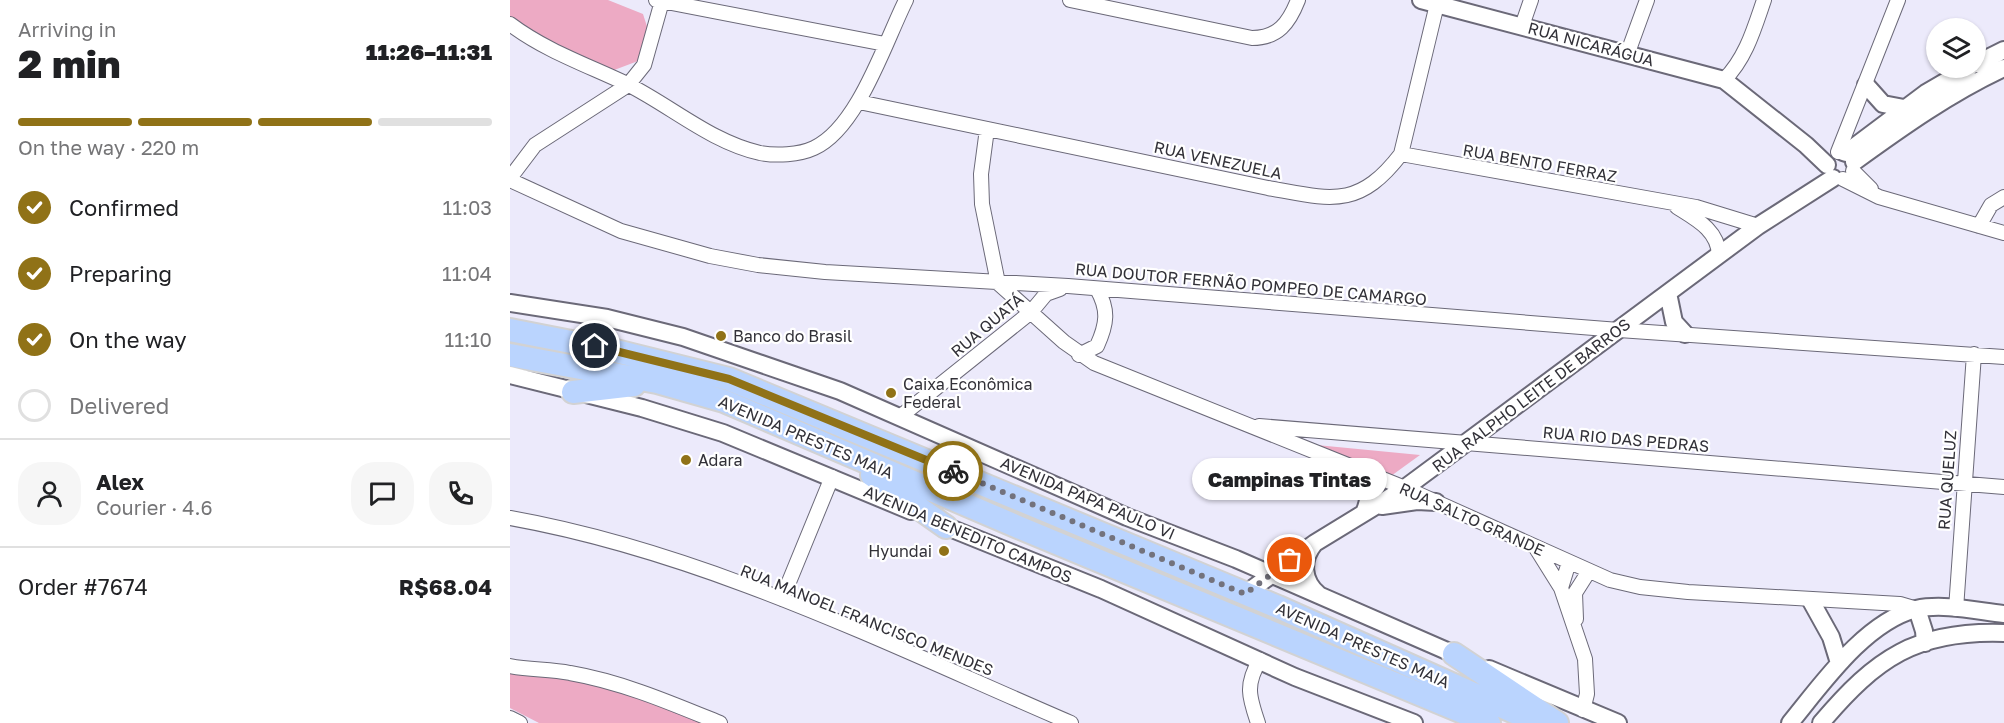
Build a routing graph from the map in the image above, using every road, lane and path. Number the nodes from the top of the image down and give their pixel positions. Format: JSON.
{"nodes":[{"id":1,"x":906,"y":0,"type":"edge"},
{"id":2,"x":1070,"y":0,"type":"edge"},
{"id":3,"x":1298,"y":0,"type":"edge"},
{"id":4,"x":1531,"y":0,"type":"edge"},
{"id":5,"x":1647,"y":0,"type":"edge"},
{"id":6,"x":1764,"y":0,"type":"edge"},
{"id":7,"x":1898,"y":0,"type":"edge"},
{"id":8,"x":659,"y":1,"type":"edge"},
{"id":9,"x":1432,"y":1,"type":"edge"},
{"id":10,"x":694,"y":3,"type":"edge"},
{"id":11,"x":717,"y":5,"type":"edge"},
{"id":12,"x":510,"y":24,"type":"edge"},
{"id":13,"x":1522,"y":26,"type":"junction"},
{"id":14,"x":885,"y":44,"type":"junction"},
{"id":15,"x":2004,"y":50,"type":"edge"},
{"id":16,"x":1627,"y":55,"type":"junction"},
{"id":17,"x":1986,"y":59,"type":"edge"},
{"id":18,"x":2004,"y":68,"type":"edge"},
{"id":19,"x":1954,"y":78,"type":"edge"},
{"id":20,"x":1724,"y":80,"type":"junction"},
{"id":21,"x":628,"y":85,"type":"junction"},
{"id":22,"x":1866,"y":85,"type":"junction"},
{"id":23,"x":859,"y":102,"type":"junction"},
{"id":24,"x":1904,"y":108,"type":"junction"},
{"id":25,"x":1891,"y":127,"type":"junction"},
{"id":26,"x":987,"y":129,"type":"junction"},
{"id":27,"x":1401,"y":154,"type":"junction"},
{"id":28,"x":1839,"y":165,"type":"junction"},
{"id":29,"x":510,"y":179,"type":"edge"},
{"id":30,"x":2004,"y":197,"type":"edge"},
{"id":31,"x":1673,"y":204,"type":"junction"},
{"id":32,"x":1758,"y":226,"type":"junction"},
{"id":33,"x":1979,"y":226,"type":"junction"},
{"id":34,"x":2004,"y":233,"type":"edge"},
{"id":35,"x":1719,"y":255,"type":"junction"},
{"id":36,"x":998,"y":283,"type":"junction"},
{"id":37,"x":1068,"y":286,"type":"junction"},
{"id":38,"x":1097,"y":289,"type":"junction"},
{"id":39,"x":1668,"y":293,"type":"junction"},
{"id":40,"x":510,"y":303,"type":"edge"},
{"id":41,"x":1031,"y":312,"type":"junction"},
{"id":42,"x":510,"y":330,"type":"edge"},
{"id":43,"x":1619,"y":330,"type":"junction"},
{"id":44,"x":1685,"y":334,"type":"junction"},
{"id":45,"x":1974,"y":354,"type":"junction"},
{"id":46,"x":510,"y":355,"type":"edge"},
{"id":47,"x":1080,"y":355,"type":"junction"},
{"id":48,"x":2004,"y":357,"type":"edge"},
{"id":49,"x":510,"y":375,"type":"edge"},
{"id":50,"x":657,"y":382,"type":"junction"},
{"id":51,"x":573,"y":392,"type":"junction"},
{"id":52,"x":901,"y":416,"type":"junction"},
{"id":53,"x":1245,"y":425,"type":"junction"},
{"id":54,"x":1463,"y":443,"type":"junction"},
{"id":55,"x":834,"y":448,"type":"junction"},
{"id":56,"x":1360,"y":471,"type":"junction"},
{"id":57,"x":832,"y":477,"type":"junction"},
{"id":58,"x":1963,"y":483,"type":"junction"},
{"id":59,"x":2004,"y":487,"type":"edge"},
{"id":60,"x":1405,"y":488,"type":"junction"},
{"id":61,"x":1436,"y":502,"type":"junction"},
{"id":62,"x":1364,"y":513,"type":"junction"},
{"id":63,"x":510,"y":518,"type":"edge"},
{"id":64,"x":946,"y":527,"type":"junction"},
{"id":65,"x":1315,"y":543,"type":"junction"},
{"id":66,"x":1536,"y":548,"type":"junction"},
{"id":67,"x":1569,"y":562,"type":"junction"},
{"id":68,"x":1589,"y":571,"type":"junction"},
{"id":69,"x":1270,"y":575,"type":"junction"},
{"id":70,"x":1561,"y":588,"type":"junction"},
{"id":71,"x":1245,"y":594,"type":"junction"},
{"id":72,"x":1322,"y":597,"type":"junction"},
{"id":73,"x":782,"y":599,"type":"junction"},
{"id":74,"x":1811,"y":601,"type":"junction"},
{"id":75,"x":1917,"y":609,"type":"junction"},
{"id":76,"x":1956,"y":609,"type":"junction"},
{"id":77,"x":2004,"y":614,"type":"edge"},
{"id":78,"x":1576,"y":630,"type":"junction"},
{"id":79,"x":2004,"y":633,"type":"edge"},
{"id":80,"x":1924,"y":643,"type":"junction"},
{"id":81,"x":1454,"y":654,"type":"junction"},
{"id":82,"x":1260,"y":660,"type":"junction"},
{"id":83,"x":1839,"y":663,"type":"junction"},
{"id":84,"x":510,"y":666,"type":"edge"},
{"id":85,"x":1583,"y":710,"type":"junction"},
{"id":86,"x":510,"y":718,"type":"edge"},
{"id":87,"x":520,"y":723,"type":"edge"},
{"id":88,"x":720,"y":723,"type":"edge"},
{"id":89,"x":1071,"y":723,"type":"edge"},
{"id":90,"x":1258,"y":723,"type":"edge"},
{"id":91,"x":1414,"y":723,"type":"edge"},
{"id":92,"x":1489,"y":723,"type":"edge"},
{"id":93,"x":1539,"y":723,"type":"edge"},
{"id":94,"x":1557,"y":723,"type":"edge"},
{"id":95,"x":1618,"y":723,"type":"edge"},
{"id":96,"x":1790,"y":723,"type":"edge"},
{"id":97,"x":1821,"y":723,"type":"edge"}],
"edges":[{"from":1,"to":14,"type":"street"},
{"from":2,"to":3,"type":"street"},
{"from":4,"to":13,"type":"street"},
{"from":5,"to":16,"type":"street"},
{"from":6,"to":20,"type":"street"},
{"from":7,"to":22,"type":"street"},
{"from":8,"to":10,"type":"street"},
{"from":8,"to":21,"type":"street"},
{"from":9,"to":13,"type":"street","name":"RUA NICARÁGUA"},
{"from":9,"to":27,"type":"street","name":"RUA VENEZUELA"},
{"from":10,"to":11,"type":"street"},
{"from":11,"to":14,"type":"street"},
{"from":12,"to":21,"type":"street"},
{"from":13,"to":16,"type":"street","name":"RUA NICARÁGUA"},
{"from":14,"to":23,"type":"street"},
{"from":15,"to":17,"type":"street"},
{"from":16,"to":20,"type":"street","name":"RUA NICARÁGUA"},
{"from":18,"to":25,"type":"street"},
{"from":19,"to":24,"type":"street"},
{"from":20,"to":28,"type":"street"},
{"from":21,"to":23,"type":"street"},
{"from":21,"to":29,"type":"street"},
{"from":22,"to":24,"type":"street"},
{"from":22,"to":28,"type":"street"},
{"from":23,"to":26,"type":"street","name":"RUA VENEZUELA"},
{"from":24,"to":25,"type":"street"},
{"from":25,"to":28,"type":"street","name":"RUA RALPHO LEITE DE BARROS"},
{"from":26,"to":27,"type":"street","name":"RUA VENEZUELA"},
{"from":26,"to":36,"type":"street"},
{"from":27,"to":31,"type":"street","name":"RUA BENTO FERRAZ"},
{"from":28,"to":32,"type":"street","name":"RUA RALPHO LEITE DE BARROS"},
{"from":28,"to":33,"type":"street"},
{"from":29,"to":36,"type":"street","name":"RUA DOUTOR FERNÃO POMPEO DE CAMARGO"},
{"from":30,"to":33,"type":"street"},
{"from":31,"to":32,"type":"street","name":"RUA BENTO FERRAZ"},
{"from":31,"to":35,"type":"street","name":"RUA BENTO FERRAZ"},
{"from":32,"to":35,"type":"street","name":"RUA RALPHO LEITE DE BARROS"},
{"from":33,"to":34,"type":"street"},
{"from":35,"to":39,"type":"street","name":"RUA RALPHO LEITE DE BARROS"},
{"from":36,"to":37,"type":"street","name":"RUA DOUTOR FERNÃO POMPEO DE CAMARGO"},
{"from":36,"to":41,"type":"street","name":"RUA SALTO GRANDE"},
{"from":37,"to":38,"type":"street","name":"RUA DOUTOR FERNÃO POMPEO DE CAMARGO"},
{"from":37,"to":41,"type":"street","name":"RUA QUATÁ"},
{"from":38,"to":43,"type":"street","name":"RUA DOUTOR FERNÃO POMPEO DE CAMARGO"},
{"from":38,"to":47,"type":"street"},
{"from":39,"to":43,"type":"street","name":"RUA RALPHO LEITE DE BARROS"},
{"from":39,"to":44,"type":"street"},
{"from":40,"to":52,"type":"street","name":"AVENIDA PAPA PAULO VI"},
{"from":41,"to":47,"type":"street","name":"RUA SALTO GRANDE"},
{"from":41,"to":52,"type":"street","name":"RUA QUATÁ"},
{"from":42,"to":71,"type":"highway","name":"AVENIDA PRESTES MAIA"},
{"from":43,"to":44,"type":"street","name":"RUA DOUTOR FERNÃO POMPEO DE CAMARGO"},
{"from":43,"to":54,"type":"street","name":"RUA RALPHO LEITE DE BARROS"},
{"from":44,"to":45,"type":"street","name":"RUA DOUTOR FERNÃO POMPEO DE CAMARGO"},
{"from":45,"to":48,"type":"street","name":"RUA DOUTOR FERNÃO POMPEO DE CAMARGO"},
{"from":45,"to":58,"type":"street","name":"RUA QUELUZ"},
{"from":46,"to":50,"type":"highway","name":"AVENIDA PRESTES MAIA"},
{"from":47,"to":53,"type":"street","name":"RUA SALTO GRANDE"},
{"from":49,"to":51,"type":"street","name":"AVENIDA BENEDITO CAMPOS"},
{"from":50,"to":51,"type":"highway"},
{"from":50,"to":55,"type":"highway","name":"AVENIDA PRESTES MAIA"},
{"from":51,"to":57,"type":"street","name":"AVENIDA BENEDITO CAMPOS"},
{"from":52,"to":69,"type":"street","name":"AVENIDA PAPA PAULO VI"},
{"from":53,"to":54,"type":"street","name":"RUA RIO DAS PEDRAS"},
{"from":53,"to":56,"type":"street","name":"RUA SALTO GRANDE"},
{"from":54,"to":58,"type":"street","name":"RUA RIO DAS PEDRAS"},
{"from":54,"to":60,"type":"street","name":"RUA RALPHO LEITE DE BARROS"},
{"from":55,"to":64,"type":"highway"},
{"from":55,"to":92,"type":"highway","name":"AVENIDA PRESTES MAIA"},
{"from":56,"to":60,"type":"street","name":"RUA SALTO GRANDE"},
{"from":56,"to":62,"type":"street"},
{"from":57,"to":64,"type":"street","name":"AVENIDA BENEDITO CAMPOS"},
{"from":57,"to":73,"type":"street"},
{"from":58,"to":59,"type":"street","name":"RUA RIO DAS PEDRAS"},
{"from":58,"to":76,"type":"street","name":"RUA QUELUZ"},
{"from":60,"to":61,"type":"street","name":"RUA SALTO GRANDE"},
{"from":60,"to":62,"type":"street","name":"RUA RALPHO LEITE DE BARROS"},
{"from":61,"to":62,"type":"street"},
{"from":61,"to":66,"type":"street","name":"RUA SALTO GRANDE"},
{"from":62,"to":65,"type":"street","name":"RUA RALPHO LEITE DE BARROS"},
{"from":63,"to":73,"type":"street","name":"RUA MANOEL FRANCISCO MENDES"},
{"from":64,"to":82,"type":"street","name":"AVENIDA BENEDITO CAMPOS"},
{"from":65,"to":69,"type":"street","name":"RUA RALPHO LEITE DE BARROS"},
{"from":65,"to":72,"type":"street"},
{"from":66,"to":67,"type":"street","name":"RUA SALTO GRANDE"},
{"from":66,"to":70,"type":"street"},
{"from":67,"to":68,"type":"street","name":"RUA SALTO GRANDE"},
{"from":67,"to":70,"type":"street"},
{"from":68,"to":74,"type":"street","name":"RUA SALTO GRANDE"},
{"from":68,"to":78,"type":"street"},
{"from":69,"to":71,"type":"street","name":"RUA RALPHO LEITE DE BARROS"},
{"from":69,"to":72,"type":"street","name":"AVENIDA PAPA PAULO VI"},
{"from":70,"to":78,"type":"street"},
{"from":71,"to":93,"type":"highway","name":"AVENIDA PRESTES MAIA"},
{"from":72,"to":81,"type":"street","name":"AVENIDA PAPA PAULO VI"},
{"from":73,"to":89,"type":"street","name":"RUA MANOEL FRANCISCO MENDES"},
{"from":74,"to":75,"type":"street","name":"RUA SALTO GRANDE"},
{"from":74,"to":83,"type":"street"},
{"from":75,"to":76,"type":"street","name":"RUA SALTO GRANDE"},
{"from":75,"to":80,"type":"street"},
{"from":75,"to":83,"type":"street"},
{"from":76,"to":77,"type":"street","name":"RUA SALTO GRANDE"},
{"from":78,"to":85,"type":"street"},
{"from":79,"to":80,"type":"street"},
{"from":80,"to":97,"type":"street"},
{"from":81,"to":85,"type":"street","name":"AVENIDA PAPA PAULO VI"},
{"from":81,"to":94,"type":"highway"},
{"from":82,"to":90,"type":"street"},
{"from":82,"to":91,"type":"street","name":"AVENIDA BENEDITO CAMPOS"},
{"from":83,"to":96,"type":"street"},
{"from":84,"to":88,"type":"street"},
{"from":85,"to":95,"type":"street","name":"AVENIDA PAPA PAULO VI"},
{"from":86,"to":87,"type":"street"}]}
